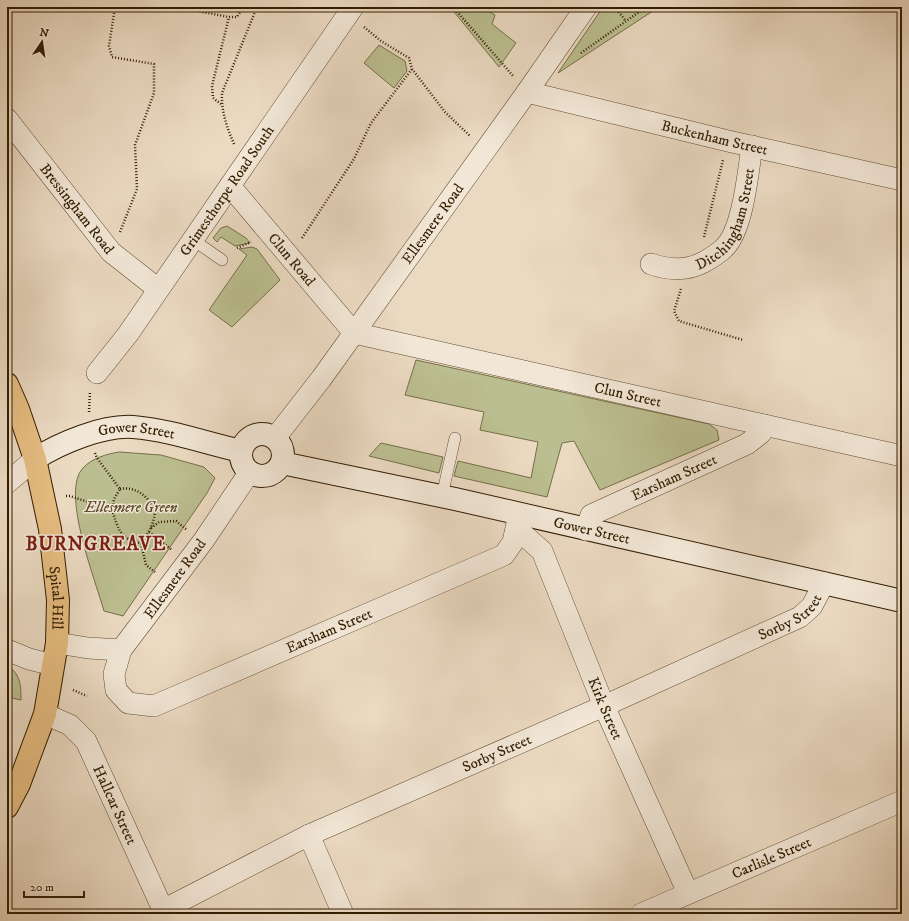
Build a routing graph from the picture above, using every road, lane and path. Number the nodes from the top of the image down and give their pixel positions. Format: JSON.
{"nodes":[{"id":1,"x":115,"y":7,"type":"edge"},
{"id":2,"x":176,"y":7,"type":"edge"},
{"id":3,"x":243,"y":7,"type":"edge"},
{"id":4,"x":257,"y":7,"type":"edge"},
{"id":5,"x":453,"y":7,"type":"edge"},
{"id":6,"x":465,"y":7,"type":"edge"},
{"id":7,"x":586,"y":7,"type":"edge"},
{"id":8,"x":615,"y":7,"type":"edge"},
{"id":9,"x":646,"y":7,"type":"edge"},
{"id":10,"x":350,"y":10,"type":"edge"},
{"id":11,"x":456,"y":11,"type":"junction"},
{"id":12,"x":230,"y":17,"type":"junction"},
{"id":13,"x":625,"y":20,"type":"junction"},
{"id":14,"x":576,"y":56,"type":"dead end"},
{"id":15,"x":412,"y":69,"type":"junction"},
{"id":16,"x":528,"y":92,"type":"junction"},
{"id":17,"x":222,"y":104,"type":"junction"},
{"id":18,"x":7,"y":119,"type":"edge"},
{"id":19,"x":728,"y":141,"type":"junction"},
{"id":20,"x":752,"y":146,"type":"junction"},
{"id":21,"x":486,"y":149,"type":"junction"},
{"id":22,"x":244,"y":165,"type":"junction"},
{"id":23,"x":902,"y":180,"type":"edge"},
{"id":24,"x":230,"y":186,"type":"junction"},
{"id":25,"x":192,"y":239,"type":"junction"},
{"id":26,"x":110,"y":252,"type":"junction"},
{"id":27,"x":290,"y":256,"type":"junction"},
{"id":28,"x":222,"y":260,"type":"dead end"},
{"id":29,"x":650,"y":264,"type":"dead end"},
{"id":30,"x":693,"y":266,"type":"junction"},
{"id":31,"x":158,"y":289,"type":"junction"},
{"id":32,"x":354,"y":333,"type":"junction"},
{"id":33,"x":743,"y":340,"type":"dead end"},
{"id":34,"x":97,"y":373,"type":"joint"},
{"id":35,"x":7,"y":384,"type":"edge"},
{"id":36,"x":89,"y":413,"type":"dead end"},
{"id":37,"x":764,"y":426,"type":"junction"},
{"id":38,"x":275,"y":438,"type":"junction"},
{"id":39,"x":456,"y":438,"type":"dead end"},
{"id":40,"x":241,"y":451,"type":"junction"},
{"id":41,"x":95,"y":452,"type":"dead end"},
{"id":42,"x":902,"y":456,"type":"edge"},
{"id":43,"x":35,"y":459,"type":"junction"},
{"id":44,"x":282,"y":463,"type":"junction"},
{"id":45,"x":249,"y":472,"type":"junction"},
{"id":46,"x":7,"y":483,"type":"edge"},
{"id":47,"x":120,"y":489,"type":"junction"},
{"id":48,"x":66,"y":496,"type":"dead end"},
{"id":49,"x":442,"y":496,"type":"junction"},
{"id":50,"x":112,"y":510,"type":"junction"},
{"id":51,"x":518,"y":522,"type":"junction"},
{"id":52,"x":150,"y":530,"type":"junction"},
{"id":53,"x":586,"y":530,"type":"junction"},
{"id":54,"x":204,"y":540,"type":"junction"},
{"id":55,"x":140,"y":543,"type":"junction"},
{"id":56,"x":177,"y":554,"type":"dead end"},
{"id":57,"x":824,"y":583,"type":"junction"},
{"id":58,"x":170,"y":584,"type":"junction"},
{"id":59,"x":902,"y":601,"type":"edge"},
{"id":60,"x":57,"y":643,"type":"junction"},
{"id":61,"x":7,"y":650,"type":"edge"},
{"id":62,"x":121,"y":650,"type":"junction"},
{"id":63,"x":53,"y":665,"type":"junction"},
{"id":64,"x":73,"y":690,"type":"dead end"},
{"id":65,"x":116,"y":690,"type":"joint"},
{"id":66,"x":87,"y":696,"type":"dead end"},
{"id":67,"x":604,"y":706,"type":"junction"},
{"id":68,"x":45,"y":714,"type":"junction"},
{"id":69,"x":902,"y":800,"type":"edge"},
{"id":70,"x":7,"y":807,"type":"edge"},
{"id":71,"x":309,"y":835,"type":"junction"},
{"id":72,"x":688,"y":893,"type":"junction"},
{"id":73,"x":162,"y":913,"type":"edge"},
{"id":74,"x":343,"y":914,"type":"edge"},
{"id":75,"x":641,"y":914,"type":"edge"}],
"edges":[{"from":1,"to":26,"type":"path"},
{"from":2,"to":12,"type":"path"},
{"from":3,"to":12,"type":"path"},
{"from":4,"to":17,"type":"path"},
{"from":5,"to":11,"type":"path"},
{"from":6,"to":11,"type":"path"},
{"from":7,"to":16,"type":"street","name":"Ellesmere Road"},
{"from":8,"to":13,"type":"path"},
{"from":9,"to":13,"type":"path"},
{"from":10,"to":15,"type":"path"},
{"from":10,"to":22,"type":"street","name":"Grimesthorpe Road South"},
{"from":11,"to":16,"type":"path"},
{"from":12,"to":17,"type":"path"},
{"from":13,"to":14,"type":"path"},
{"from":15,"to":21,"type":"path"},
{"from":15,"to":27,"type":"path"},
{"from":16,"to":19,"type":"street","name":"Buckenham Street"},
{"from":16,"to":21,"type":"street","name":"Ellesmere Road"},
{"from":17,"to":22,"type":"path"},
{"from":18,"to":26,"type":"street","name":"Bressingham Road"},
{"from":19,"to":20,"type":"street","name":"Buckenham Street"},
{"from":19,"to":30,"type":"path"},
{"from":20,"to":23,"type":"street","name":"Buckenham Street"},
{"from":20,"to":30,"type":"street","name":"Ditchingham Street"},
{"from":21,"to":32,"type":"street","name":"Ellesmere Road"},
{"from":22,"to":24,"type":"street","name":"Grimesthorpe Road South"},
{"from":24,"to":25,"type":"street","name":"Grimesthorpe Road South"},
{"from":24,"to":27,"type":"street","name":"Clun Road"},
{"from":25,"to":28,"type":"lane"},
{"from":25,"to":31,"type":"street","name":"Grimesthorpe Road South"},
{"from":26,"to":31,"type":"street","name":"Bressingham Road"},
{"from":27,"to":32,"type":"street","name":"Clun Road"},
{"from":29,"to":30,"type":"street","name":"Ditchingham Street"},
{"from":30,"to":33,"type":"path"},
{"from":31,"to":34,"type":"street","name":"Grimesthorpe Road South"},
{"from":32,"to":37,"type":"street","name":"Clun Street"},
{"from":32,"to":38,"type":"street","name":"Ellesmere Road"},
{"from":34,"to":36,"type":"path"},
{"from":35,"to":43,"type":"main road","name":"Spital Hill"},
{"from":37,"to":42,"type":"street","name":"Clun Street"},
{"from":37,"to":53,"type":"street","name":"Earsham Street"},
{"from":38,"to":40,"type":"main road"},
{"from":38,"to":44,"type":"main road"},
{"from":39,"to":49,"type":"lane"},
{"from":40,"to":43,"type":"main road","name":"Gower Street"},
{"from":40,"to":45,"type":"main road"},
{"from":41,"to":47,"type":"path"},
{"from":43,"to":46,"type":"street"},
{"from":43,"to":60,"type":"main road","name":"Spital Hill"},
{"from":44,"to":45,"type":"main road"},
{"from":44,"to":49,"type":"main road","name":"Gower Street"},
{"from":45,"to":54,"type":"street","name":"Ellesmere Road"},
{"from":47,"to":50,"type":"path"},
{"from":47,"to":52,"type":"path"},
{"from":48,"to":50,"type":"path"},
{"from":49,"to":51,"type":"main road","name":"Gower Street"},
{"from":50,"to":55,"type":"path"},
{"from":51,"to":53,"type":"main road","name":"Gower Street"},
{"from":51,"to":65,"type":"street","name":"Earsham Street"},
{"from":51,"to":67,"type":"street","name":"Kirk Street"},
{"from":52,"to":54,"type":"path"},
{"from":52,"to":55,"type":"path"},
{"from":52,"to":56,"type":"path"},
{"from":53,"to":57,"type":"main road","name":"Gower Street"},
{"from":54,"to":58,"type":"street","name":"Ellesmere Road"},
{"from":55,"to":58,"type":"path"},
{"from":57,"to":59,"type":"main road","name":"Gower Street"},
{"from":57,"to":67,"type":"street","name":"Sorby Street"},
{"from":58,"to":62,"type":"street","name":"Ellesmere Road"},
{"from":60,"to":62,"type":"street","name":"Spital Hill"},
{"from":60,"to":63,"type":"main road","name":"Spital Hill"},
{"from":61,"to":63,"type":"street"},
{"from":62,"to":65,"type":"street","name":"Ellesmere Road"},
{"from":63,"to":68,"type":"main road","name":"Spital Hill"},
{"from":64,"to":66,"type":"path"},
{"from":67,"to":71,"type":"street","name":"Sorby Street"},
{"from":67,"to":72,"type":"street","name":"Kirk Street"},
{"from":68,"to":70,"type":"main road","name":"Spital Hill"},
{"from":68,"to":73,"type":"street","name":"Hallcar Street"},
{"from":69,"to":72,"type":"street","name":"Carlisle Street"},
{"from":71,"to":73,"type":"street","name":"Sorby Street"},
{"from":71,"to":74,"type":"street"},
{"from":72,"to":75,"type":"street","name":"Carlisle Street"}]}
